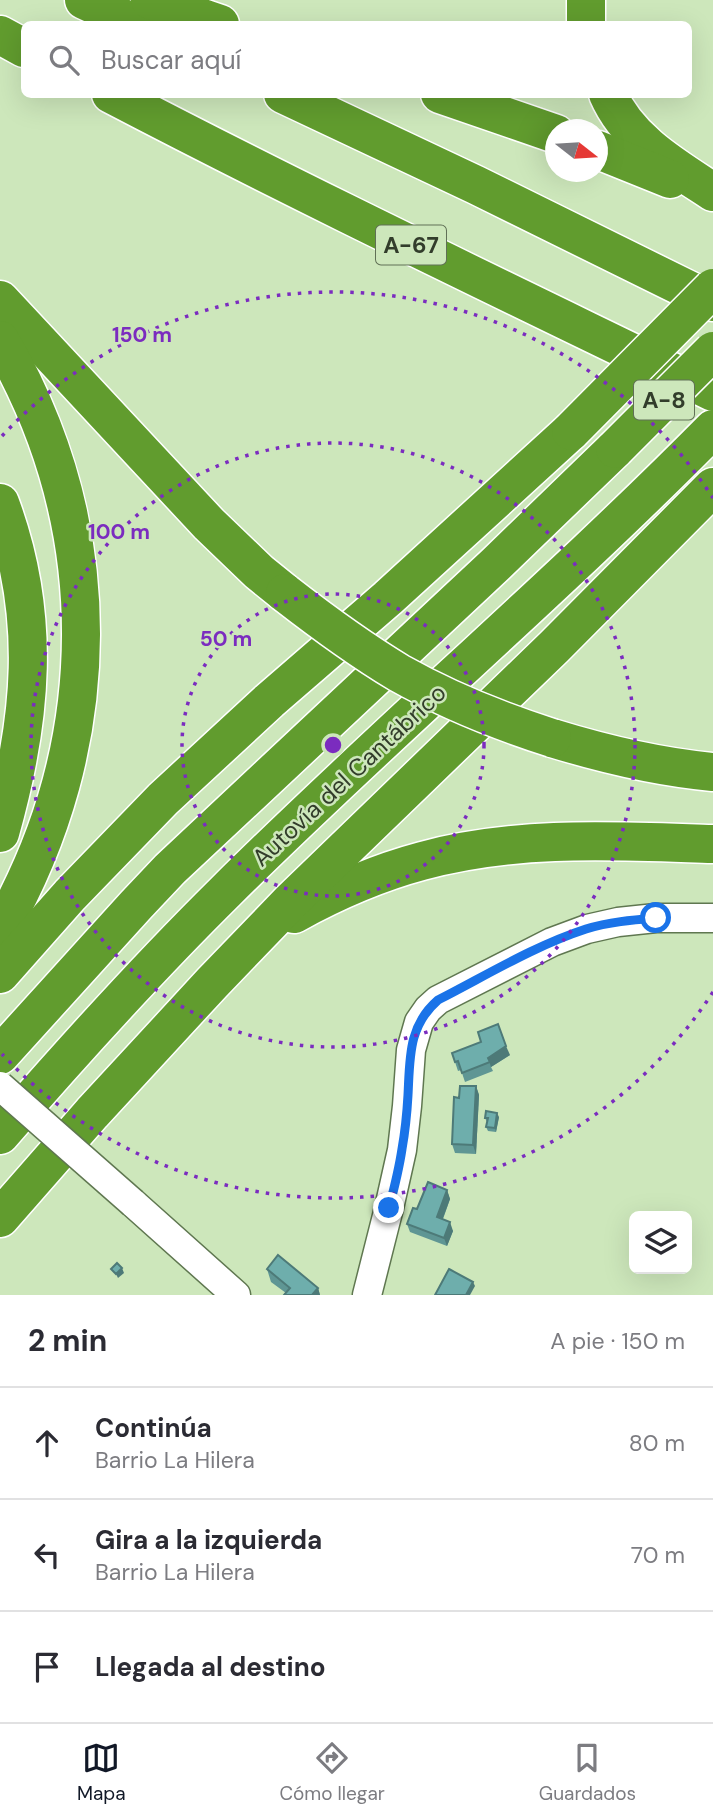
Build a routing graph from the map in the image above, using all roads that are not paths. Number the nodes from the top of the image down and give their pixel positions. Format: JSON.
{"nodes":[{"id":1,"x":84,"y":0,"type":"edge"},
{"id":2,"x":149,"y":0,"type":"edge"},
{"id":3,"x":586,"y":0,"type":"edge"},
{"id":4,"x":130,"y":21,"type":"edge"},
{"id":5,"x":211,"y":21,"type":"edge"},
{"id":6,"x":586,"y":21,"type":"edge"},
{"id":7,"x":0,"y":35,"type":"edge"},
{"id":8,"x":21,"y":46,"type":"edge"},
{"id":9,"x":119,"y":98,"type":"edge"},
{"id":10,"x":292,"y":98,"type":"edge"},
{"id":11,"x":452,"y":98,"type":"edge"},
{"id":12,"x":610,"y":98,"type":"edge"},
{"id":13,"x":545,"y":131,"type":"edge"},
{"id":14,"x":608,"y":154,"type":"edge"},
{"id":15,"x":713,"y":192,"type":"edge"},
{"id":16,"x":713,"y":199,"type":"edge"},
{"id":17,"x":713,"y":288,"type":"edge"},
{"id":18,"x":0,"y":300,"type":"edge"},
{"id":19,"x":713,"y":302,"type":"edge"},
{"id":20,"x":0,"y":340,"type":"edge"},
{"id":21,"x":713,"y":351,"type":"edge"},
{"id":22,"x":713,"y":392,"type":"edge"},
{"id":23,"x":711,"y":431,"type":"edge"},
{"id":24,"x":713,"y":487,"type":"edge"},
{"id":25,"x":0,"y":503,"type":"edge"},
{"id":26,"x":713,"y":772,"type":"edge"},
{"id":27,"x":0,"y":833,"type":"edge"},
{"id":28,"x":713,"y":844,"type":"edge"},
{"id":29,"x":713,"y":918,"type":"edge"},
{"id":30,"x":0,"y":930,"type":"edge"},
{"id":31,"x":0,"y":974,"type":"edge"},
{"id":32,"x":212,"y":983,"type":"junction"},
{"id":33,"x":0,"y":1055,"type":"edge"},
{"id":34,"x":0,"y":1086,"type":"edge"},
{"id":35,"x":0,"y":1135,"type":"edge"},
{"id":36,"x":0,"y":1218,"type":"edge"},
{"id":37,"x":236,"y":1295,"type":"edge"},
{"id":38,"x":367,"y":1295,"type":"edge"}],
"edges":[{"from":1,"to":4,"type":"highway"},
{"from":2,"to":5,"type":"highway"},
{"from":3,"to":6,"type":"highway"},
{"from":7,"to":8,"type":"highway"},
{"from":9,"to":22,"type":"highway","number":"A-67"},
{"from":10,"to":19,"type":"highway"},
{"from":11,"to":13,"type":"highway"},
{"from":12,"to":15,"type":"highway"},
{"from":14,"to":16,"type":"highway"},
{"from":17,"to":31,"type":"highway","bridge":true},
{"from":18,"to":26,"type":"highway","bridge":true},
{"from":20,"to":30,"type":"highway"},
{"from":21,"to":33,"type":"highway","number":"A-8","bridge":true},
{"from":23,"to":35,"type":"highway","name":"Autovía del Cantábrico","number":"A-8"},
{"from":24,"to":32,"type":"highway"},
{"from":25,"to":27,"type":"highway"},
{"from":28,"to":32,"type":"highway"},
{"from":29,"to":38,"type":"street"},
{"from":32,"to":36,"type":"highway"},
{"from":34,"to":37,"type":"street","bridge":true}]}
